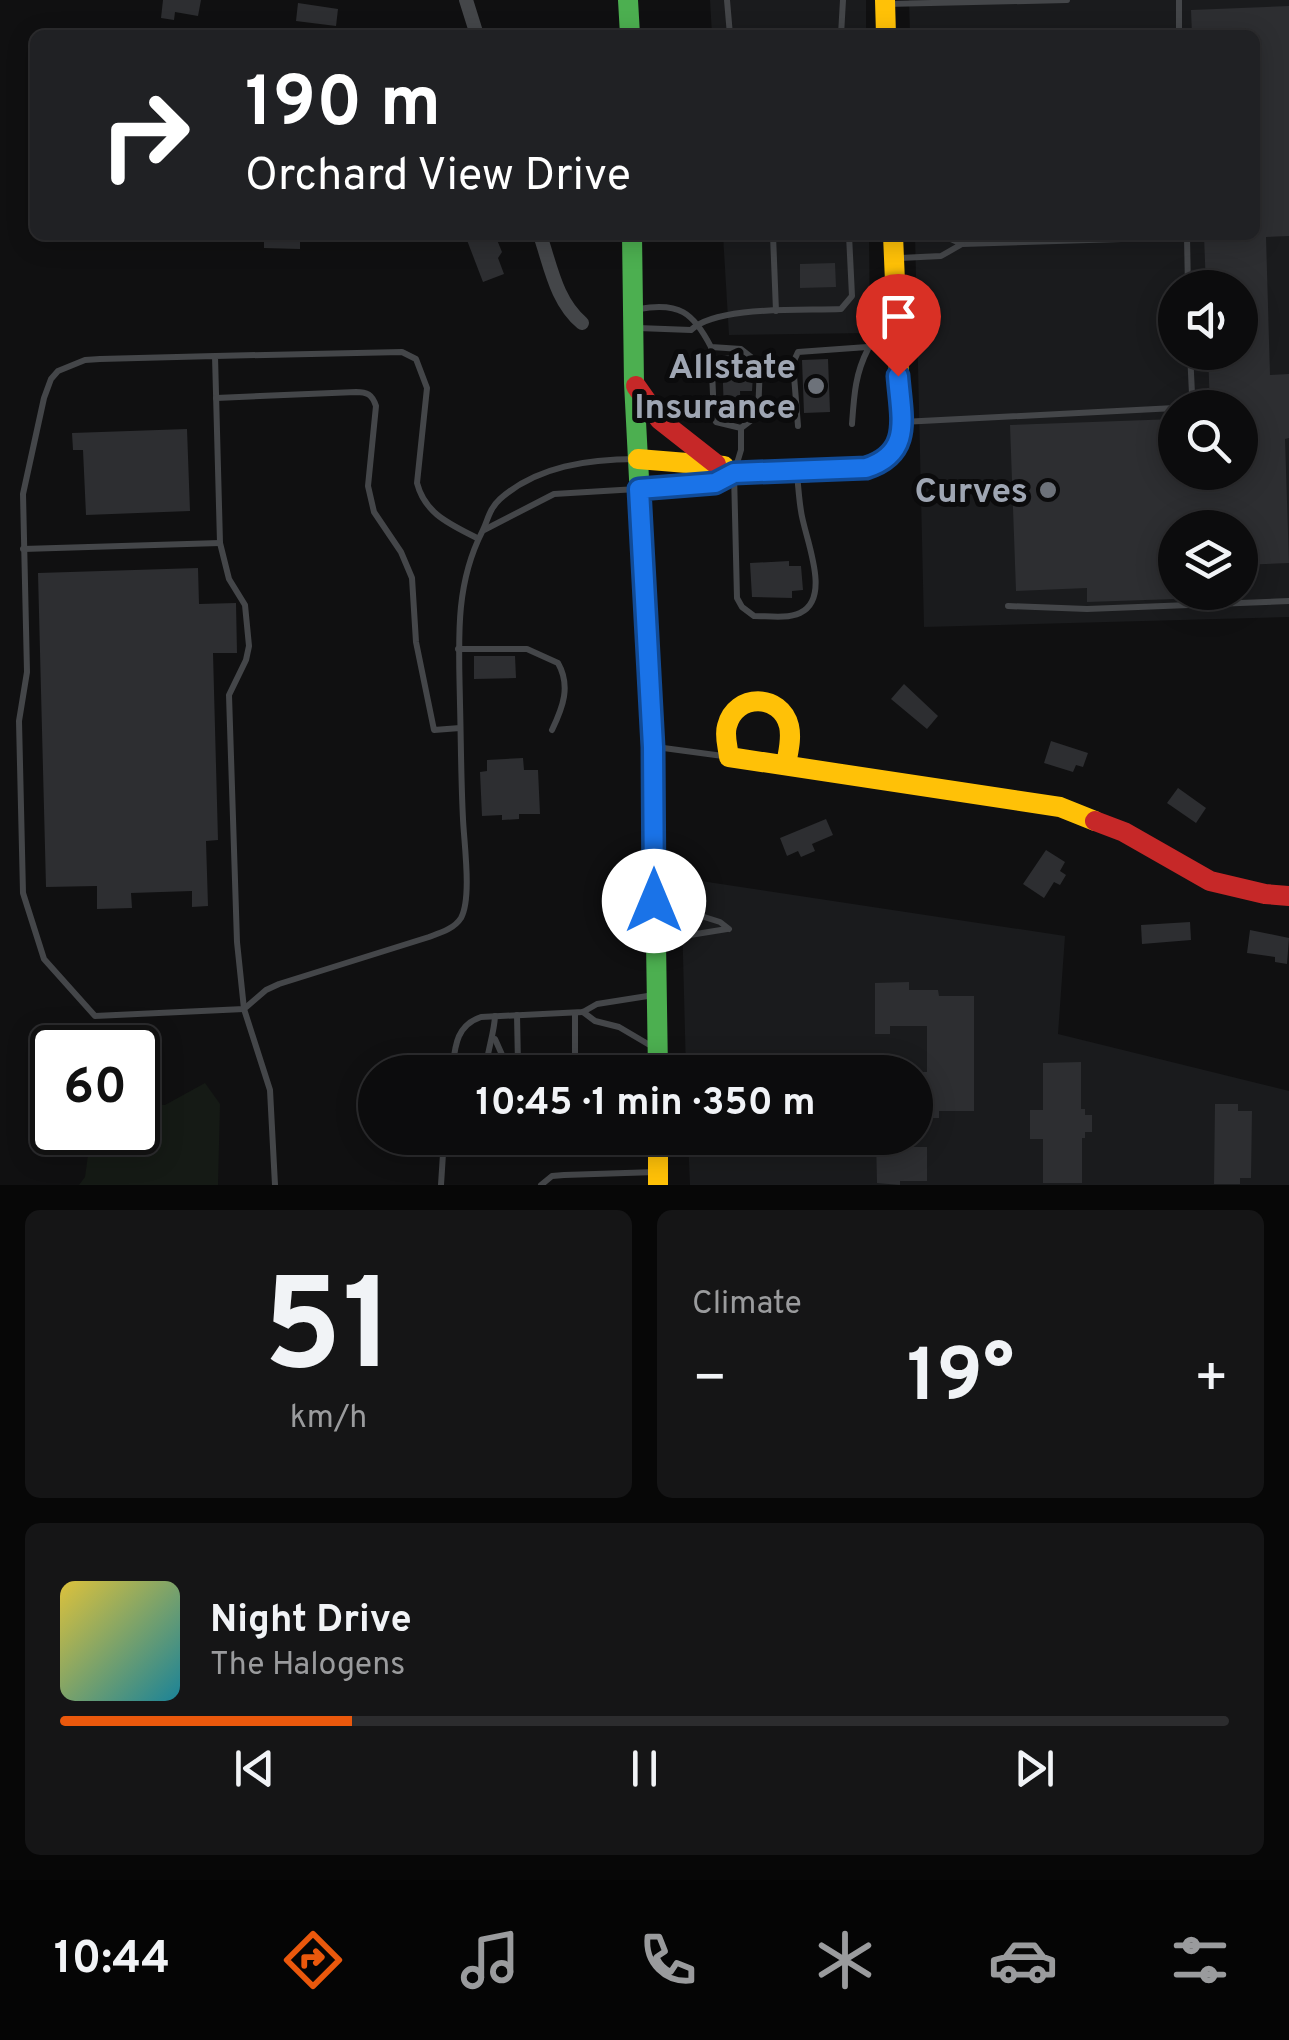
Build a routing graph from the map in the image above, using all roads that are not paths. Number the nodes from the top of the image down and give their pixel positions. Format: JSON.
{"nodes":[{"id":1,"x":466,"y":0,"type":"edge"},
{"id":2,"x":628,"y":0,"type":"edge"},
{"id":3,"x":728,"y":0,"type":"edge"},
{"id":4,"x":843,"y":0,"type":"edge"},
{"id":5,"x":1067,"y":0,"type":"edge"},
{"id":6,"x":1179,"y":0,"type":"edge"},
{"id":7,"x":885,"y":2,"type":"edge"},
{"id":8,"x":475,"y":30,"type":"edge"},
{"id":9,"x":630,"y":30,"type":"edge"},
{"id":10,"x":730,"y":30,"type":"edge"},
{"id":11,"x":841,"y":30,"type":"edge"},
{"id":12,"x":886,"y":30,"type":"edge"},
{"id":13,"x":1178,"y":30,"type":"edge"},
{"id":14,"x":542,"y":240,"type":"edge"},
{"id":15,"x":632,"y":240,"type":"edge"},
{"id":16,"x":773,"y":240,"type":"edge"},
{"id":17,"x":849,"y":240,"type":"edge"},
{"id":18,"x":893,"y":240,"type":"edge"},
{"id":19,"x":953,"y":240,"type":"edge"},
{"id":20,"x":1074,"y":240,"type":"edge"},
{"id":21,"x":1186,"y":240,"type":"edge"},
{"id":22,"x":962,"y":244,"type":"junction"},
{"id":23,"x":894,"y":258,"type":"junction"},
{"id":24,"x":1187,"y":270,"type":"edge"},
{"id":25,"x":776,"y":312,"type":"junction"},
{"id":26,"x":632,"y":319,"type":"junction"},
{"id":27,"x":582,"y":323,"type":"dead end"},
{"id":28,"x":699,"y":323,"type":"junction"},
{"id":29,"x":896,"y":345,"type":"junction"},
{"id":30,"x":711,"y":347,"type":"junction"},
{"id":31,"x":868,"y":348,"type":"junction"},
{"id":32,"x":215,"y":356,"type":"junction"},
{"id":33,"x":634,"y":383,"type":"junction"},
{"id":34,"x":216,"y":398,"type":"junction"},
{"id":35,"x":1158,"y":409,"type":"edge"},
{"id":36,"x":901,"y":422,"type":"junction"},
{"id":37,"x":852,"y":424,"type":"dead end"},
{"id":38,"x":798,"y":426,"type":"dead end"},
{"id":39,"x":741,"y":428,"type":"junction"},
{"id":40,"x":638,"y":459,"type":"junction"},
{"id":41,"x":725,"y":468,"type":"junction"},
{"id":42,"x":797,"y":472,"type":"junction"},
{"id":43,"x":639,"y":489,"type":"junction"},
{"id":44,"x":483,"y":530,"type":"junction"},
{"id":45,"x":478,"y":538,"type":"junction"},
{"id":46,"x":220,"y":542,"type":"junction"},
{"id":47,"x":24,"y":549,"type":"junction"},
{"id":48,"x":1289,"y":601,"type":"edge"},
{"id":49,"x":1008,"y":606,"type":"dead end"},
{"id":50,"x":458,"y":649,"type":"junction"},
{"id":51,"x":460,"y":728,"type":"junction"},
{"id":52,"x":552,"y":730,"type":"dead end"},
{"id":53,"x":653,"y":747,"type":"junction"},
{"id":54,"x":729,"y":757,"type":"junction"},
{"id":55,"x":786,"y":766,"type":"junction"},
{"id":56,"x":1289,"y":896,"type":"edge"},
{"id":57,"x":654,"y":901,"type":"junction"},
{"id":58,"x":655,"y":946,"type":"junction"},
{"id":59,"x":656,"y":994,"type":"junction"},
{"id":60,"x":244,"y":1008,"type":"junction"},
{"id":61,"x":579,"y":1013,"type":"junction"},
{"id":62,"x":517,"y":1015,"type":"junction"},
{"id":63,"x":495,"y":1016,"type":"junction"},
{"id":64,"x":494,"y":1038,"type":"junction"},
{"id":65,"x":657,"y":1050,"type":"junction"},
{"id":66,"x":455,"y":1055,"type":"edge"},
{"id":67,"x":488,"y":1055,"type":"edge"},
{"id":68,"x":502,"y":1055,"type":"edge"},
{"id":69,"x":518,"y":1055,"type":"edge"},
{"id":70,"x":575,"y":1055,"type":"edge"},
{"id":71,"x":657,"y":1055,"type":"edge"},
{"id":72,"x":443,"y":1155,"type":"edge"},
{"id":73,"x":658,"y":1179,"type":"edge"},
{"id":74,"x":275,"y":1185,"type":"edge"},
{"id":75,"x":441,"y":1185,"type":"edge"},
{"id":76,"x":540,"y":1185,"type":"edge"}],
"edges":[{"from":1,"to":8,"type":"street"},
{"from":2,"to":9,"type":"street"},
{"from":3,"to":10,"type":"lane"},
{"from":4,"to":11,"type":"lane"},
{"from":5,"to":7,"type":"lane"},
{"from":6,"to":13,"type":"lane"},
{"from":7,"to":12,"type":"street"},
{"from":14,"to":27,"type":"street"},
{"from":15,"to":26,"type":"street"},
{"from":16,"to":25,"type":"lane"},
{"from":17,"to":25,"type":"lane"},
{"from":18,"to":23,"type":"street"},
{"from":19,"to":22,"type":"lane"},
{"from":20,"to":22,"type":"lane"},
{"from":21,"to":24,"type":"lane"},
{"from":22,"to":23,"type":"lane"},
{"from":23,"to":29,"type":"street"},
{"from":25,"to":28,"type":"lane"},
{"from":26,"to":28,"type":"lane"},
{"from":26,"to":28,"type":"lane"},
{"from":26,"to":33,"type":"street"},
{"from":28,"to":30,"type":"lane"},
{"from":29,"to":31,"type":"lane"},
{"from":29,"to":36,"type":"street"},
{"from":30,"to":39,"type":"lane"},
{"from":30,"to":39,"type":"lane"},
{"from":31,"to":37,"type":"lane"},
{"from":31,"to":38,"type":"lane"},
{"from":32,"to":34,"type":"lane"},
{"from":32,"to":45,"type":"lane"},
{"from":32,"to":47,"type":"lane"},
{"from":33,"to":40,"type":"street"},
{"from":33,"to":41,"type":"street"},
{"from":34,"to":46,"type":"lane"},
{"from":34,"to":51,"type":"lane"},
{"from":35,"to":36,"type":"lane"},
{"from":36,"to":42,"type":"street"},
{"from":39,"to":41,"type":"lane"},
{"from":40,"to":41,"type":"street"},
{"from":40,"to":43,"type":"street"},
{"from":40,"to":44,"type":"lane"},
{"from":41,"to":42,"type":"street"},
{"from":41,"to":42,"type":"lane"},
{"from":41,"to":43,"type":"street"},
{"from":43,"to":44,"type":"lane"},
{"from":43,"to":53,"type":"street"},
{"from":44,"to":45,"type":"lane"},
{"from":45,"to":50,"type":"lane"},
{"from":46,"to":47,"type":"lane"},
{"from":46,"to":60,"type":"lane"},
{"from":47,"to":60,"type":"lane"},
{"from":48,"to":49,"type":"lane"},
{"from":50,"to":51,"type":"lane"},
{"from":50,"to":52,"type":"lane"},
{"from":51,"to":60,"type":"lane"},
{"from":53,"to":54,"type":"lane"},
{"from":53,"to":57,"type":"street"},
{"from":54,"to":55,"type":"street"},
{"from":54,"to":55,"type":"street"},
{"from":55,"to":56,"type":"street"},
{"from":57,"to":58,"type":"street"},
{"from":57,"to":58,"type":"lane"},
{"from":58,"to":59,"type":"street"},
{"from":59,"to":61,"type":"lane"},
{"from":59,"to":65,"type":"street"},
{"from":60,"to":74,"type":"lane"},
{"from":61,"to":62,"type":"lane"},
{"from":61,"to":65,"type":"lane"},
{"from":61,"to":70,"type":"lane"},
{"from":62,"to":63,"type":"lane"},
{"from":62,"to":69,"type":"lane"},
{"from":63,"to":64,"type":"lane"},
{"from":63,"to":66,"type":"lane"},
{"from":64,"to":67,"type":"lane"},
{"from":64,"to":68,"type":"lane"},
{"from":65,"to":71,"type":"street"},
{"from":72,"to":75,"type":"lane"},
{"from":73,"to":76,"type":"lane"}]}
